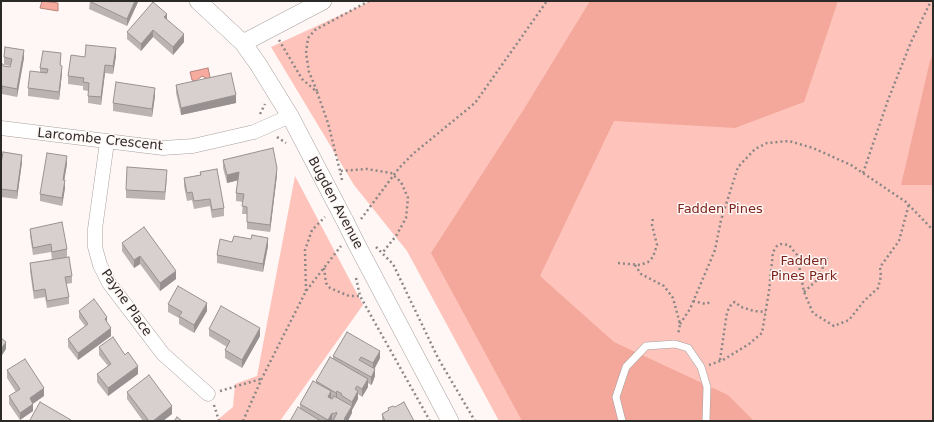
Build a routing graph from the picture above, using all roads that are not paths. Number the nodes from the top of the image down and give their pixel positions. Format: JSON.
{"nodes":[{"id":1,"x":198,"y":1,"type":"edge"},
{"id":2,"x":323,"y":1,"type":"edge"},
{"id":3,"x":243,"y":43,"type":"junction"},
{"id":4,"x":290,"y":116,"type":"junction"},
{"id":5,"x":1,"y":128,"type":"edge"},
{"id":6,"x":107,"y":142,"type":"junction"},
{"id":7,"x":208,"y":394,"type":"road end"},
{"id":8,"x":450,"y":421,"type":"edge"},
{"id":9,"x":622,"y":421,"type":"edge"},
{"id":10,"x":706,"y":421,"type":"edge"}],
"edges":[{"from":1,"to":3,"type":"street","name":"Bugden Avenue"},
{"from":2,"to":3,"type":"street"},
{"from":3,"to":4,"type":"street","name":"Bugden Avenue"},
{"from":4,"to":6,"type":"street","name":"Larcombe Crescent"},
{"from":4,"to":8,"type":"street","name":"Bugden Avenue","bridge":true},
{"from":5,"to":6,"type":"street","name":"Larcombe Crescent"},
{"from":6,"to":7,"type":"street","name":"Payne Place"},
{"from":9,"to":10,"type":"lane"}]}
